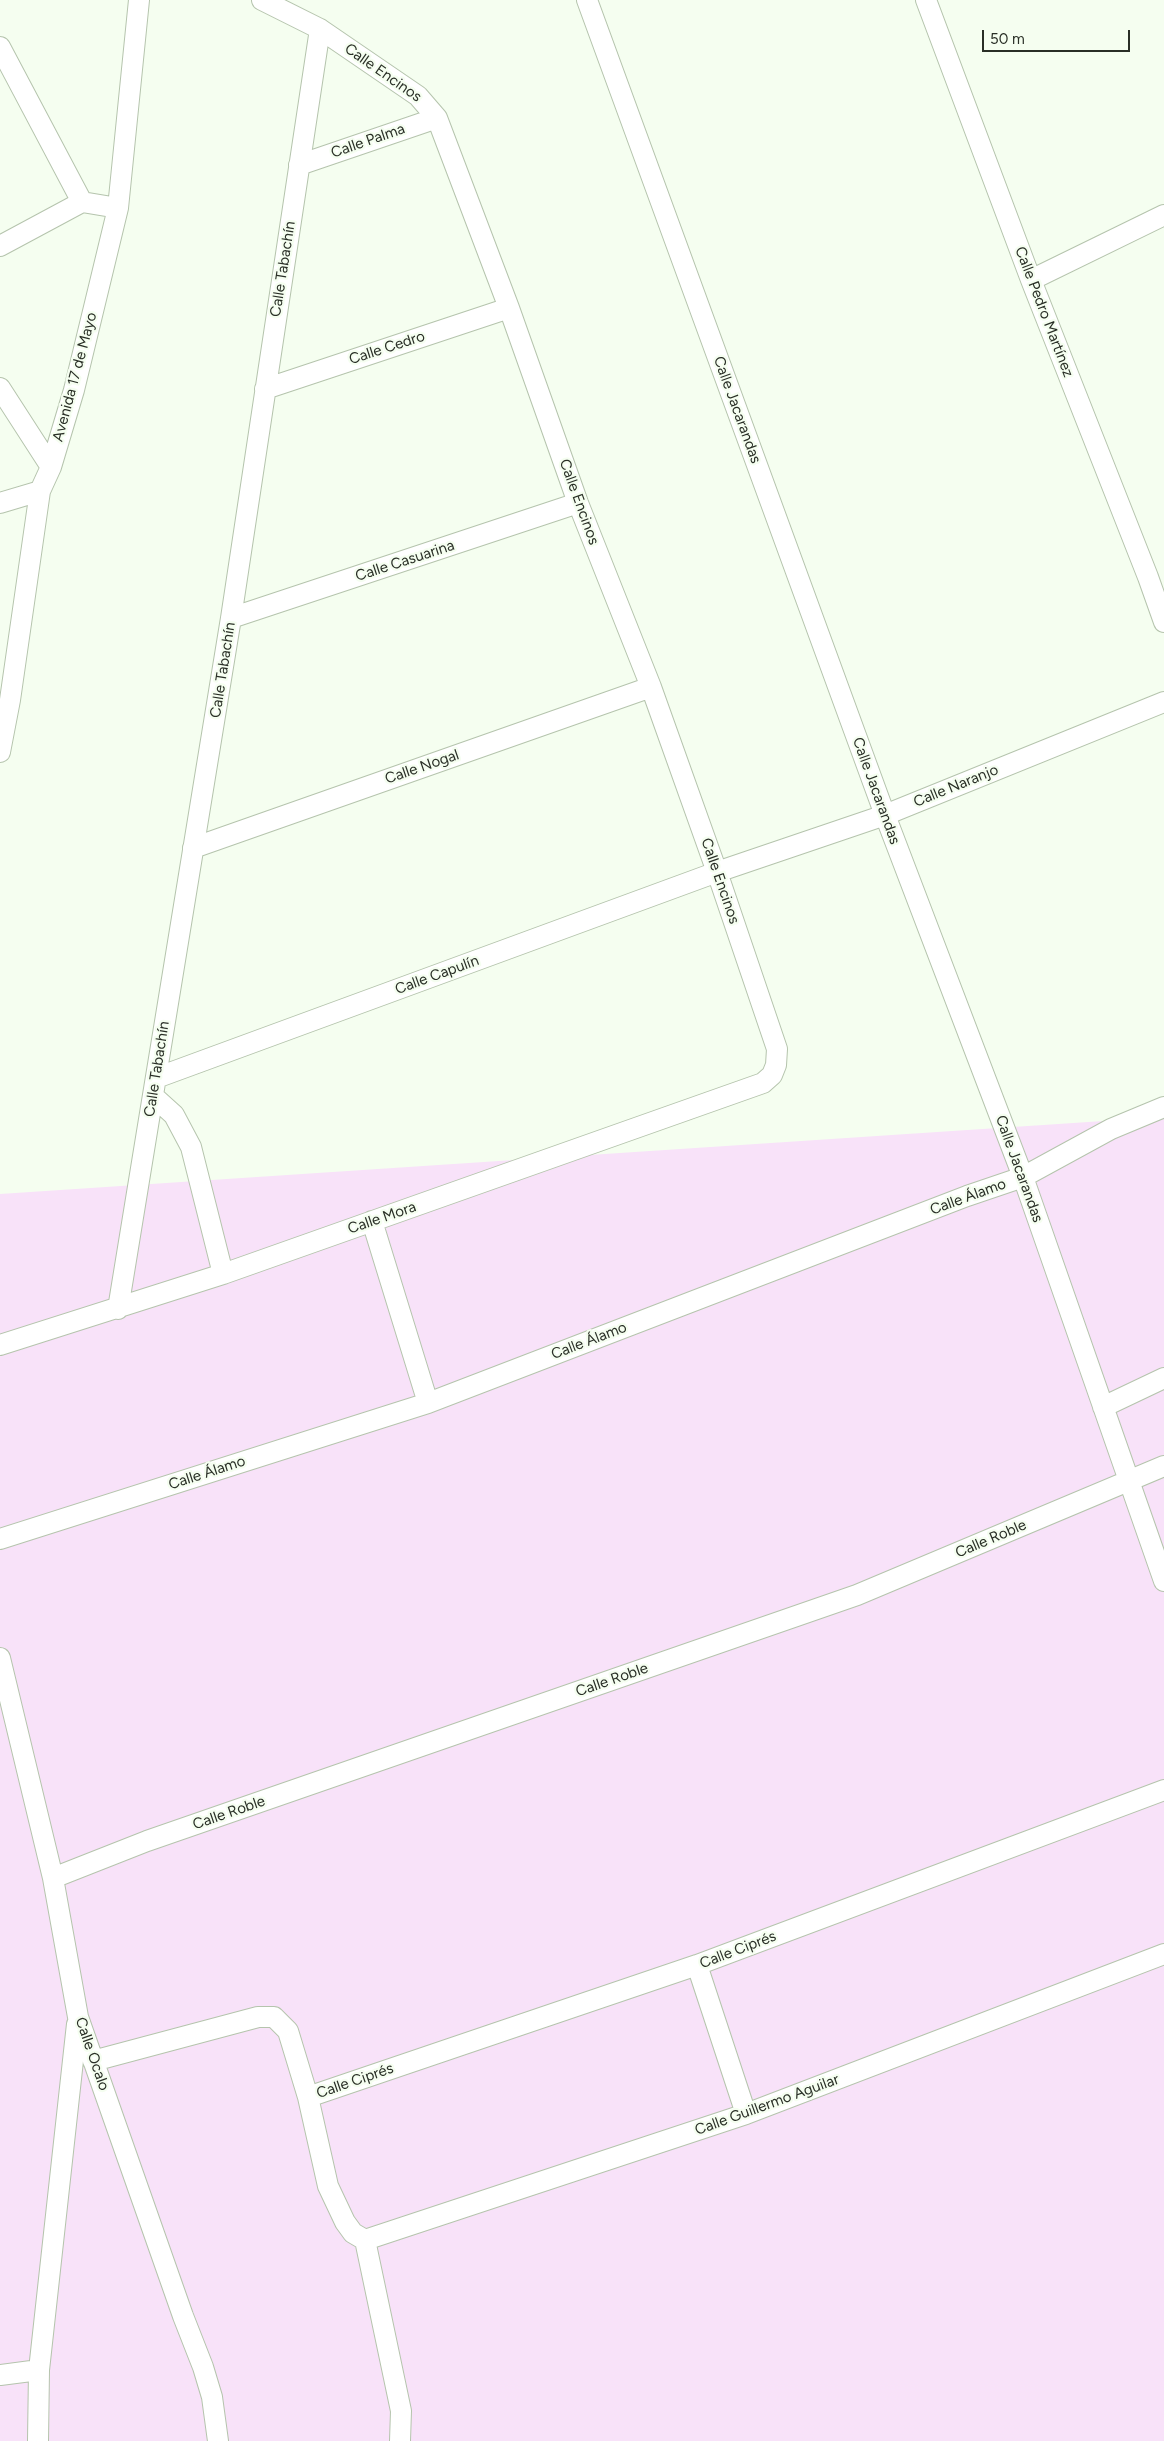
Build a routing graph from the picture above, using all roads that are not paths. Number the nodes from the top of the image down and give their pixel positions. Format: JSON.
{"nodes":[{"id":1,"x":139,"y":0,"type":"edge"},
{"id":2,"x":262,"y":0,"type":"edge"},
{"id":3,"x":587,"y":0,"type":"edge"},
{"id":4,"x":926,"y":0,"type":"edge"},
{"id":5,"x":320,"y":29,"type":"junction"},
{"id":6,"x":0,"y":47,"type":"edge"},
{"id":7,"x":437,"y":118,"type":"junction"},
{"id":8,"x":299,"y":165,"type":"junction"},
{"id":9,"x":82,"y":202,"type":"junction"},
{"id":10,"x":118,"y":208,"type":"junction"},
{"id":11,"x":1164,"y":215,"type":"edge"},
{"id":12,"x":0,"y":246,"type":"edge"},
{"id":13,"x":1031,"y":280,"type":"junction"},
{"id":14,"x":509,"y":308,"type":"junction"},
{"id":15,"x":0,"y":388,"type":"edge"},
{"id":16,"x":264,"y":389,"type":"junction"},
{"id":17,"x":51,"y":467,"type":"junction"},
{"id":18,"x":40,"y":492,"type":"junction"},
{"id":19,"x":0,"y":503,"type":"edge"},
{"id":20,"x":578,"y":504,"type":"junction"},
{"id":21,"x":231,"y":618,"type":"junction"},
{"id":22,"x":1164,"y":622,"type":"edge"},
{"id":23,"x":651,"y":687,"type":"junction"},
{"id":24,"x":1164,"y":702,"type":"edge"},
{"id":25,"x":0,"y":752,"type":"edge"},
{"id":26,"x":884,"y":815,"type":"junction"},
{"id":27,"x":193,"y":848,"type":"junction"},
{"id":28,"x":717,"y":872,"type":"junction"},
{"id":29,"x":762,"y":1083,"type":"joint"},
{"id":30,"x":155,"y":1087,"type":"junction"},
{"id":31,"x":1164,"y":1107,"type":"edge"},
{"id":32,"x":1023,"y":1177,"type":"junction"},
{"id":33,"x":372,"y":1221,"type":"junction"},
{"id":34,"x":222,"y":1274,"type":"junction"},
{"id":35,"x":118,"y":1309,"type":"junction"},
{"id":36,"x":0,"y":1345,"type":"edge"},
{"id":37,"x":1164,"y":1378,"type":"edge"},
{"id":38,"x":428,"y":1403,"type":"junction"},
{"id":39,"x":1103,"y":1407,"type":"junction"},
{"id":40,"x":1164,"y":1466,"type":"edge"},
{"id":41,"x":1130,"y":1481,"type":"junction"},
{"id":42,"x":0,"y":1539,"type":"edge"},
{"id":43,"x":1164,"y":1581,"type":"edge"},
{"id":44,"x":0,"y":1658,"type":"edge"},
{"id":45,"x":1164,"y":1790,"type":"edge"},
{"id":46,"x":53,"y":1878,"type":"junction"},
{"id":47,"x":1164,"y":1954,"type":"edge"},
{"id":48,"x":697,"y":1965,"type":"junction"},
{"id":49,"x":78,"y":2017,"type":"junction"},
{"id":50,"x":93,"y":2061,"type":"junction"},
{"id":51,"x":308,"y":2097,"type":"junction"},
{"id":52,"x":746,"y":2114,"type":"junction"},
{"id":53,"x":366,"y":2240,"type":"junction"},
{"id":54,"x":39,"y":2370,"type":"junction"},
{"id":55,"x":0,"y":2375,"type":"edge"},
{"id":56,"x":38,"y":2441,"type":"edge"},
{"id":57,"x":218,"y":2441,"type":"edge"},
{"id":58,"x":400,"y":2441,"type":"edge"}],
"edges":[{"from":1,"to":10,"type":"street","name":"Avenida 17 de Mayo"},
{"from":2,"to":5,"type":"street","name":"Calle Encinos"},
{"from":3,"to":26,"type":"street","name":"Calle Jacarandas"},
{"from":4,"to":13,"type":"street","name":"Calle Pedro Martínez"},
{"from":5,"to":7,"type":"street","name":"Calle Encinos"},
{"from":5,"to":8,"type":"street","name":"Calle Tabachín"},
{"from":6,"to":9,"type":"street"},
{"from":7,"to":8,"type":"street","name":"Calle Palma"},
{"from":7,"to":14,"type":"street","name":"Calle Encinos"},
{"from":8,"to":16,"type":"street","name":"Calle Tabachín"},
{"from":9,"to":10,"type":"street"},
{"from":9,"to":12,"type":"street"},
{"from":10,"to":17,"type":"street","name":"Avenida 17 de Mayo"},
{"from":11,"to":13,"type":"street"},
{"from":13,"to":22,"type":"street","name":"Calle Pedro Martínez"},
{"from":14,"to":16,"type":"street","name":"Calle Cedro"},
{"from":14,"to":20,"type":"street","name":"Calle Encinos"},
{"from":15,"to":17,"type":"street"},
{"from":16,"to":21,"type":"street","name":"Calle Tabachín"},
{"from":17,"to":18,"type":"street","name":"Avenida 17 de Mayo"},
{"from":18,"to":19,"type":"street"},
{"from":18,"to":25,"type":"street","name":"Avenida 17 de Mayo"},
{"from":20,"to":21,"type":"street","name":"Calle Casuarina"},
{"from":20,"to":23,"type":"street","name":"Calle Encinos"},
{"from":21,"to":27,"type":"street","name":"Calle Tabachín"},
{"from":23,"to":27,"type":"street","name":"Calle Nogal"},
{"from":23,"to":28,"type":"street","name":"Calle Encinos"},
{"from":24,"to":26,"type":"street","name":"Calle Naranjo"},
{"from":26,"to":28,"type":"street","name":"Calle Naranjo"},
{"from":26,"to":32,"type":"street","name":"Calle Jacarandas"},
{"from":27,"to":30,"type":"street","name":"Calle Tabachín"},
{"from":28,"to":29,"type":"street","name":"Calle Encinos"},
{"from":28,"to":30,"type":"street","name":"Calle Capulín"},
{"from":29,"to":33,"type":"street","name":"Calle Mora"},
{"from":30,"to":34,"type":"street"},
{"from":30,"to":35,"type":"street","name":"Calle Tabachín"},
{"from":31,"to":32,"type":"street","name":"Calle Álamo"},
{"from":32,"to":38,"type":"street","name":"Calle Álamo"},
{"from":32,"to":39,"type":"street","name":"Calle Jacarandas"},
{"from":33,"to":34,"type":"street","name":"Calle Mora"},
{"from":33,"to":38,"type":"street"},
{"from":34,"to":35,"type":"street","name":"Calle Mora"},
{"from":35,"to":36,"type":"street","name":"Calle Mora"},
{"from":37,"to":39,"type":"street"},
{"from":38,"to":42,"type":"street","name":"Calle Álamo"},
{"from":39,"to":41,"type":"street","name":"Calle Jacarandas"},
{"from":40,"to":41,"type":"street","name":"Calle Roble"},
{"from":41,"to":43,"type":"street","name":"Calle Jacarandas"},
{"from":41,"to":46,"type":"street","name":"Calle Roble"},
{"from":44,"to":46,"type":"street","name":"Calle Ocalo"},
{"from":45,"to":48,"type":"street","name":"Calle Ciprés"},
{"from":46,"to":49,"type":"street","name":"Calle Ocalo"},
{"from":47,"to":52,"type":"street","name":"Calle Guillermo Aguilar"},
{"from":48,"to":51,"type":"street","name":"Calle Ciprés"},
{"from":48,"to":52,"type":"street"},
{"from":49,"to":50,"type":"street","name":"Calle Ocalo"},
{"from":49,"to":54,"type":"street"},
{"from":50,"to":51,"type":"street","name":"Calle Ciprés"},
{"from":50,"to":57,"type":"street","name":"Calle Ocalo"},
{"from":51,"to":53,"type":"street","name":"Calle Ciprés"},
{"from":52,"to":53,"type":"street","name":"Calle Guillermo Aguilar"},
{"from":53,"to":58,"type":"street"},
{"from":54,"to":55,"type":"street"},
{"from":54,"to":56,"type":"street"}]}
